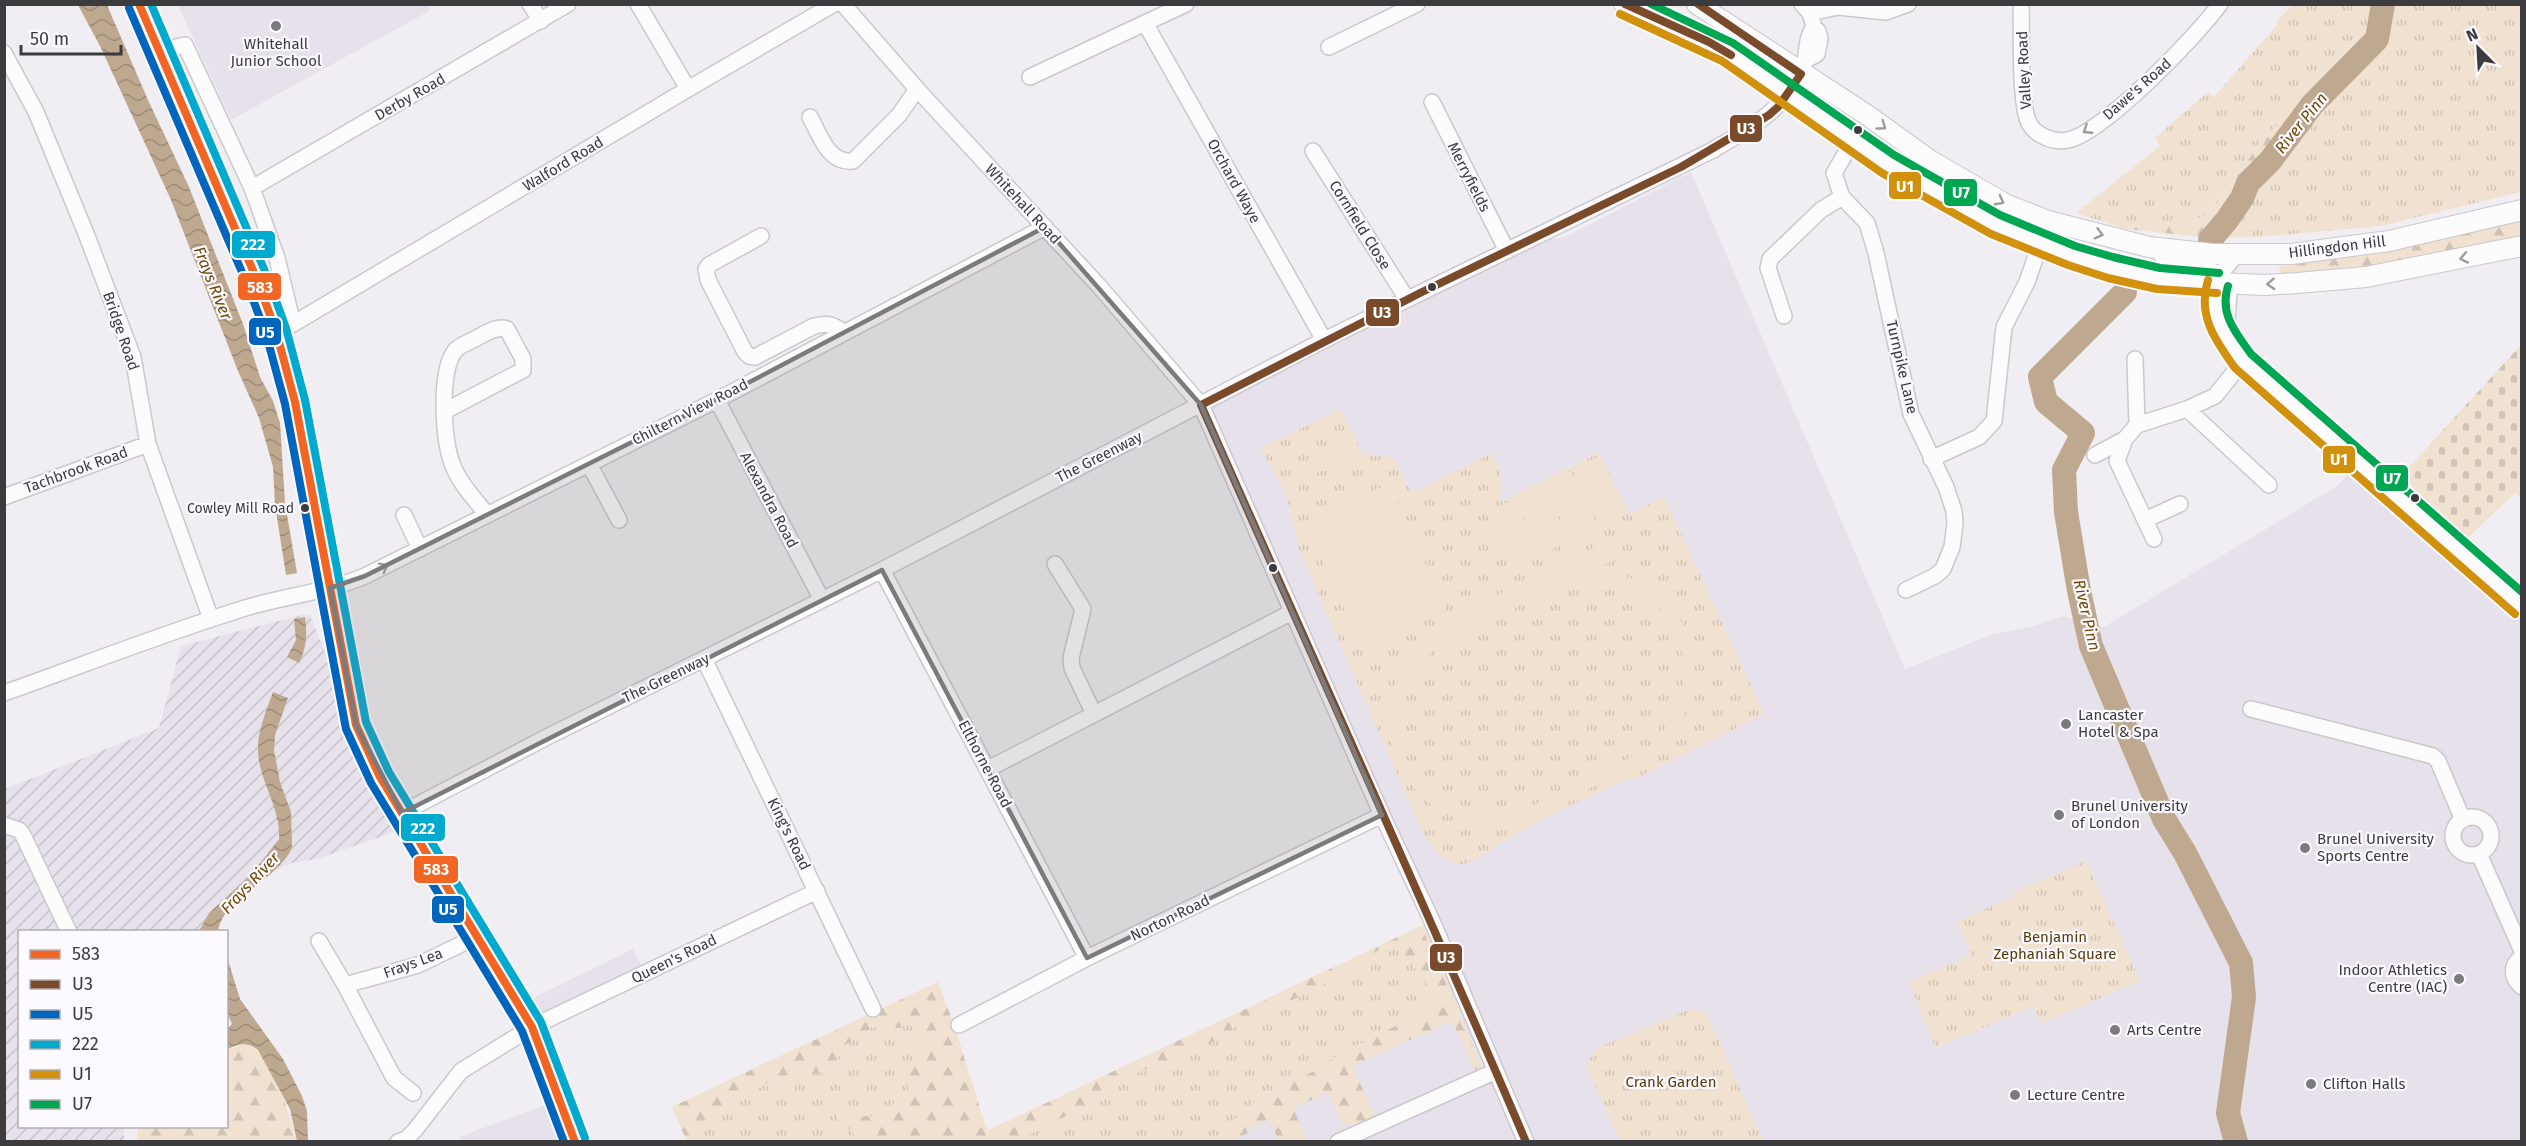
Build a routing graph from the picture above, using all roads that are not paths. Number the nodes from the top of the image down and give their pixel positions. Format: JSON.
{"nodes":[{"id":1,"x":140,"y":4,"type":"edge"},
{"id":2,"x":530,"y":4,"type":"edge"},
{"id":3,"x":568,"y":4,"type":"edge"},
{"id":4,"x":638,"y":4,"type":"edge"},
{"id":5,"x":834,"y":4,"type":"edge"},
{"id":6,"x":843,"y":4,"type":"edge"},
{"id":7,"x":1186,"y":4,"type":"edge"},
{"id":8,"x":1417,"y":4,"type":"edge"},
{"id":9,"x":1624,"y":4,"type":"edge"},
{"id":10,"x":1697,"y":4,"type":"edge"},
{"id":11,"x":1908,"y":4,"type":"edge"},
{"id":12,"x":2021,"y":4,"type":"edge"},
{"id":13,"x":2220,"y":4,"type":"edge"},
{"id":14,"x":1809,"y":15,"type":"edge"},
{"id":15,"x":541,"y":21,"type":"junction"},
{"id":16,"x":1145,"y":23,"type":"junction"},
{"id":17,"x":1329,"y":47,"type":"dead end"},
{"id":18,"x":159,"y":51,"type":"junction"},
{"id":19,"x":4,"y":53,"type":"edge"},
{"id":20,"x":1804,"y":67,"type":"junction"},
{"id":21,"x":1030,"y":77,"type":"dead end"},
{"id":22,"x":916,"y":88,"type":"junction"},
{"id":23,"x":688,"y":89,"type":"junction"},
{"id":24,"x":1789,"y":93,"type":"junction"},
{"id":25,"x":1432,"y":102,"type":"dead end"},
{"id":26,"x":810,"y":117,"type":"dead end"},
{"id":27,"x":2037,"y":132,"type":"joint"},
{"id":28,"x":1853,"y":141,"type":"junction"},
{"id":29,"x":1313,"y":151,"type":"dead end"},
{"id":30,"x":252,"y":188,"type":"junction"},
{"id":31,"x":1842,"y":197,"type":"junction"},
{"id":32,"x":2522,"y":210,"type":"edge"},
{"id":33,"x":2048,"y":221,"type":"junction"},
{"id":34,"x":1045,"y":227,"type":"junction"},
{"id":35,"x":761,"y":236,"type":"dead end"},
{"id":36,"x":2041,"y":244,"type":"junction"},
{"id":37,"x":2522,"y":246,"type":"edge"},
{"id":38,"x":2150,"y":247,"type":"junction"},
{"id":39,"x":1507,"y":251,"type":"junction"},
{"id":40,"x":2236,"y":255,"type":"junction"},
{"id":41,"x":2218,"y":283,"type":"junction"},
{"id":42,"x":1407,"y":299,"type":"junction"},
{"id":43,"x":1784,"y":316,"type":"dead end"},
{"id":44,"x":284,"y":328,"type":"junction"},
{"id":45,"x":843,"y":332,"type":"junction"},
{"id":46,"x":1324,"y":340,"type":"junction"},
{"id":47,"x":2135,"y":359,"type":"dead end"},
{"id":48,"x":2243,"y":361,"type":"junction"},
{"id":49,"x":717,"y":400,"type":"junction"},
{"id":50,"x":1201,"y":405,"type":"junction"},
{"id":51,"x":2187,"y":409,"type":"junction"},
{"id":52,"x":445,"y":411,"type":"junction"},
{"id":53,"x":2137,"y":425,"type":"junction"},
{"id":54,"x":2125,"y":439,"type":"junction"},
{"id":55,"x":148,"y":444,"type":"junction"},
{"id":56,"x":2095,"y":454,"type":"dead end"},
{"id":57,"x":1931,"y":459,"type":"junction"},
{"id":58,"x":589,"y":464,"type":"junction"},
{"id":59,"x":2269,"y":485,"type":"dead end"},
{"id":60,"x":4,"y":497,"type":"edge"},
{"id":61,"x":2180,"y":504,"type":"dead end"},
{"id":62,"x":404,"y":515,"type":"dead end"},
{"id":63,"x":487,"y":515,"type":"junction"},
{"id":64,"x":619,"y":520,"type":"dead end"},
{"id":65,"x":2145,"y":520,"type":"junction"},
{"id":66,"x":2154,"y":539,"type":"dead end"},
{"id":67,"x":420,"y":549,"type":"junction"},
{"id":68,"x":1055,"y":564,"type":"dead end"},
{"id":69,"x":882,"y":570,"type":"junction"},
{"id":70,"x":1906,"y":590,"type":"dead end"},
{"id":71,"x":314,"y":592,"type":"junction"},
{"id":72,"x":822,"y":600,"type":"junction"},
{"id":73,"x":2522,"y":606,"type":"edge"},
{"id":74,"x":1292,"y":612,"type":"junction"},
{"id":75,"x":212,"y":619,"type":"junction"},
{"id":76,"x":704,"y":659,"type":"junction"},
{"id":77,"x":4,"y":693,"type":"edge"},
{"id":78,"x":2251,"y":709,"type":"dead end"},
{"id":79,"x":1094,"y":714,"type":"junction"},
{"id":80,"x":988,"y":769,"type":"junction"},
{"id":81,"x":402,"y":813,"type":"junction"},
{"id":82,"x":1382,"y":815,"type":"junction"},
{"id":83,"x":2463,"y":820,"type":"junction"},
{"id":84,"x":4,"y":825,"type":"edge"},
{"id":85,"x":2479,"y":854,"type":"junction"},
{"id":86,"x":817,"y":891,"type":"junction"},
{"id":87,"x":68,"y":930,"type":"edge"},
{"id":88,"x":478,"y":936,"type":"junction"},
{"id":89,"x":319,"y":941,"type":"dead end"},
{"id":90,"x":2522,"y":951,"type":"edge"},
{"id":91,"x":2522,"y":957,"type":"edge"},
{"id":92,"x":1087,"y":958,"type":"junction"},
{"id":93,"x":345,"y":985,"type":"junction"},
{"id":94,"x":2522,"y":987,"type":"edge"},
{"id":95,"x":873,"y":1009,"type":"dead end"},
{"id":96,"x":959,"y":1025,"type":"dead end"},
{"id":97,"x":532,"y":1028,"type":"junction"},
{"id":98,"x":1496,"y":1071,"type":"junction"},
{"id":99,"x":413,"y":1093,"type":"dead end"},
{"id":100,"x":398,"y":1142,"type":"edge"},
{"id":101,"x":575,"y":1142,"type":"edge"},
{"id":102,"x":1338,"y":1142,"type":"edge"},
{"id":103,"x":1526,"y":1142,"type":"edge"}],
"edges":[{"from":1,"to":18,"type":"main road"},
{"from":2,"to":15,"type":"street"},
{"from":3,"to":15,"type":"street","name":"Derby Road"},
{"from":4,"to":23,"type":"street"},
{"from":5,"to":23,"type":"street","name":"Walford Road"},
{"from":6,"to":22,"type":"street","name":"Whitehall Road"},
{"from":7,"to":16,"type":"street"},
{"from":8,"to":17,"type":"street"},
{"from":9,"to":24,"type":"main road","name":"Hillingdon Hill"},
{"from":10,"to":20,"type":"main road","name":"Hillingdon Hill"},
{"from":11,"to":14,"type":"street"},
{"from":12,"to":27,"type":"street","name":"Valley Road"},
{"from":13,"to":27,"type":"street","name":"Dawe's Road","one_way":true},
{"from":14,"to":20,"type":"street"},
{"from":15,"to":30,"type":"street","name":"Derby Road"},
{"from":16,"to":21,"type":"street"},
{"from":16,"to":46,"type":"street","name":"Orchard Waye"},
{"from":18,"to":30,"type":"street"},
{"from":18,"to":44,"type":"main road"},
{"from":19,"to":55,"type":"street","name":"Bridge Road"},
{"from":20,"to":24,"type":"street","name":"The Greenway"},
{"from":20,"to":33,"type":"main road","name":"Hillingdon Hill","one_way":true},
{"from":22,"to":26,"type":"street"},
{"from":22,"to":34,"type":"street","name":"Whitehall Road"},
{"from":23,"to":44,"type":"street","name":"Walford Road"},
{"from":24,"to":28,"type":"main road","name":"Hillingdon Hill"},
{"from":24,"to":39,"type":"street","name":"The Greenway"},
{"from":25,"to":39,"type":"street","name":"Merryfields"},
{"from":28,"to":31,"type":"street"},
{"from":28,"to":36,"type":"main road","name":"Hillingdon Hill"},
{"from":29,"to":42,"type":"street","name":"Cornfield Close"},
{"from":30,"to":44,"type":"street"},
{"from":31,"to":43,"type":"street"},
{"from":31,"to":57,"type":"street","name":"Turnpike Lane"},
{"from":32,"to":40,"type":"main road","name":"Hillingdon Hill"},
{"from":33,"to":36,"type":"street"},
{"from":33,"to":38,"type":"main road","name":"Hillingdon Hill","one_way":true},
{"from":34,"to":45,"type":"street","name":"Chiltern View Road"},
{"from":34,"to":50,"type":"street","name":"Whitehall Road"},
{"from":35,"to":45,"type":"street"},
{"from":36,"to":41,"type":"main road","name":"Hillingdon Hill"},
{"from":36,"to":57,"type":"street"},
{"from":37,"to":41,"type":"main road","name":"Hillingdon Hill","one_way":true},
{"from":38,"to":40,"type":"main road","name":"Hillingdon Hill"},
{"from":38,"to":41,"type":"street"},
{"from":39,"to":42,"type":"street","name":"The Greenway"},
{"from":40,"to":41,"type":"street"},
{"from":41,"to":48,"type":"street"},
{"from":42,"to":46,"type":"street","name":"The Greenway"},
{"from":44,"to":71,"type":"main road"},
{"from":45,"to":49,"type":"street","name":"Chiltern View Road"},
{"from":46,"to":50,"type":"street","name":"The Greenway"},
{"from":47,"to":53,"type":"street"},
{"from":48,"to":51,"type":"street"},
{"from":48,"to":73,"type":"street"},
{"from":49,"to":58,"type":"street","name":"Chiltern View Road"},
{"from":49,"to":72,"type":"street","name":"Alexandra Road"},
{"from":50,"to":69,"type":"street","name":"The Greenway"},
{"from":50,"to":74,"type":"street","name":"Whitehall Road"},
{"from":51,"to":53,"type":"street"},
{"from":51,"to":59,"type":"street"},
{"from":52,"to":52,"type":"street"},
{"from":52,"to":63,"type":"street"},
{"from":53,"to":54,"type":"street"},
{"from":54,"to":56,"type":"street"},
{"from":54,"to":65,"type":"street"},
{"from":55,"to":60,"type":"street","name":"Tachbrook Road"},
{"from":55,"to":75,"type":"street","name":"Bridge Road"},
{"from":57,"to":70,"type":"street","name":"Turnpike Lane"},
{"from":58,"to":63,"type":"street","name":"Chiltern View Road"},
{"from":58,"to":64,"type":"street"},
{"from":61,"to":65,"type":"street"},
{"from":62,"to":67,"type":"street"},
{"from":63,"to":67,"type":"street","name":"Chiltern View Road"},
{"from":65,"to":66,"type":"street"},
{"from":71,"to":67,"type":"street","name":"Chiltern View Road","one_way":true},
{"from":68,"to":79,"type":"street"},
{"from":69,"to":72,"type":"street","name":"The Greenway"},
{"from":69,"to":80,"type":"street","name":"Elthorne Road"},
{"from":71,"to":75,"type":"street"},
{"from":71,"to":81,"type":"main road"},
{"from":72,"to":76,"type":"street","name":"The Greenway"},
{"from":74,"to":79,"type":"street"},
{"from":74,"to":82,"type":"street","name":"Whitehall Road"},
{"from":75,"to":77,"type":"street"},
{"from":76,"to":81,"type":"street","name":"The Greenway"},
{"from":76,"to":86,"type":"street","name":"King's Road"},
{"from":78,"to":83,"type":"street"},
{"from":79,"to":80,"type":"street"},
{"from":80,"to":92,"type":"street","name":"Elthorne Road"},
{"from":81,"to":88,"type":"main road"},
{"from":82,"to":92,"type":"street","name":"Norton Road"},
{"from":82,"to":98,"type":"street","name":"Whitehall Road"},
{"from":83,"to":85,"type":"street"},
{"from":83,"to":85,"type":"street"},
{"from":84,"to":87,"type":"street"},
{"from":85,"to":90,"type":"street"},
{"from":86,"to":95,"type":"street","name":"King's Road"},
{"from":86,"to":97,"type":"street","name":"Queen's Road"},
{"from":88,"to":93,"type":"street","name":"Frays Lea"},
{"from":88,"to":97,"type":"main road"},
{"from":89,"to":93,"type":"street"},
{"from":91,"to":94,"type":"street"},
{"from":92,"to":96,"type":"street","name":"Norton Road"},
{"from":93,"to":99,"type":"street"},
{"from":97,"to":100,"type":"street","name":"Queen's Road"},
{"from":97,"to":101,"type":"main road"},
{"from":98,"to":102,"type":"street"},
{"from":98,"to":103,"type":"street","name":"Whitehall Road"}]}
